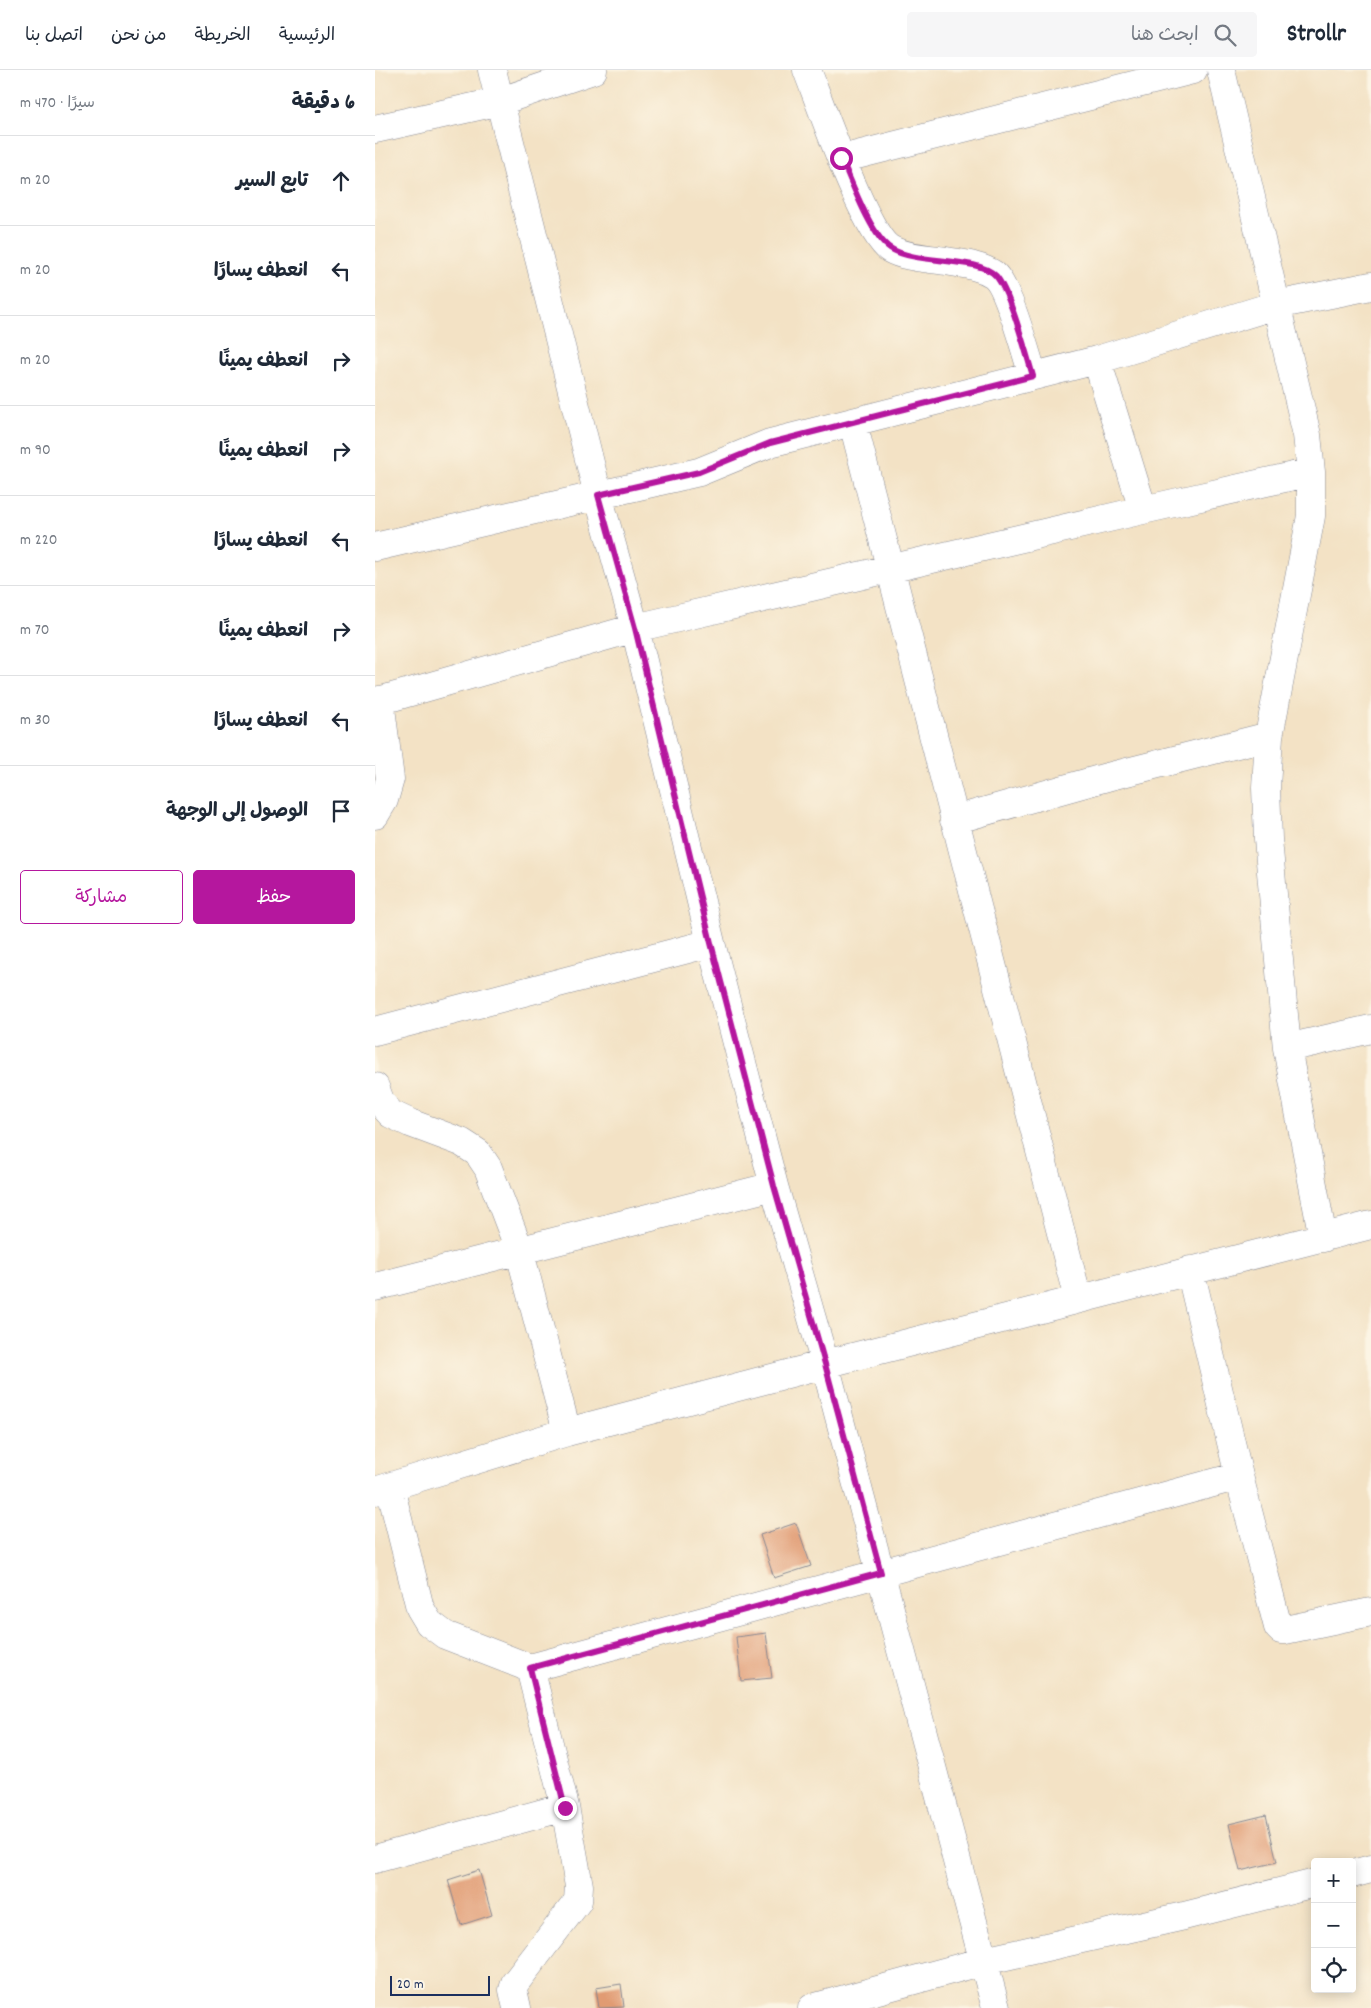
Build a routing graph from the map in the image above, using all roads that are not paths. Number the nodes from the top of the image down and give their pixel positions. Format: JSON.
{"nodes":[{"id":1,"x":492,"y":70,"type":"edge"},
{"id":2,"x":593,"y":70,"type":"edge"},
{"id":3,"x":807,"y":70,"type":"edge"},
{"id":4,"x":1193,"y":70,"type":"edge"},
{"id":5,"x":1221,"y":70,"type":"edge"},
{"id":6,"x":501,"y":102,"type":"junction"},
{"id":7,"x":375,"y":129,"type":"edge"},
{"id":8,"x":841,"y":158,"type":"junction"},
{"id":9,"x":1371,"y":286,"type":"edge"},
{"id":10,"x":1276,"y":305,"type":"junction"},
{"id":11,"x":1097,"y":360,"type":"junction"},
{"id":12,"x":1033,"y":376,"type":"junction"},
{"id":13,"x":853,"y":422,"type":"junction"},
{"id":14,"x":1311,"y":472,"type":"junction"},
{"id":15,"x":598,"y":495,"type":"junction"},
{"id":16,"x":1143,"y":510,"type":"junction"},
{"id":17,"x":375,"y":547,"type":"edge"},
{"id":18,"x":891,"y":570,"type":"junction"},
{"id":19,"x":635,"y":628,"type":"junction"},
{"id":20,"x":378,"y":701,"type":"edge"},
{"id":21,"x":1269,"y":736,"type":"junction"},
{"id":22,"x":375,"y":815,"type":"edge"},
{"id":23,"x":954,"y":820,"type":"junction"},
{"id":24,"x":711,"y":943,"type":"junction"},
{"id":25,"x":1371,"y":1029,"type":"edge"},
{"id":26,"x":375,"y":1031,"type":"edge"},
{"id":27,"x":1287,"y":1048,"type":"junction"},
{"id":28,"x":375,"y":1087,"type":"edge"},
{"id":29,"x":774,"y":1186,"type":"junction"},
{"id":30,"x":1371,"y":1225,"type":"edge"},
{"id":31,"x":1323,"y":1238,"type":"junction"},
{"id":32,"x":519,"y":1249,"type":"junction"},
{"id":33,"x":1190,"y":1270,"type":"junction"},
{"id":34,"x":375,"y":1287,"type":"edge"},
{"id":35,"x":1078,"y":1299,"type":"junction"},
{"id":36,"x":825,"y":1364,"type":"junction"},
{"id":37,"x":567,"y":1432,"type":"junction"},
{"id":38,"x":1239,"y":1476,"type":"junction"},
{"id":39,"x":383,"y":1489,"type":"edge"},
{"id":40,"x":881,"y":1573,"type":"junction"},
{"id":41,"x":1371,"y":1613,"type":"edge"},
{"id":42,"x":530,"y":1668,"type":"junction"},
{"id":43,"x":565,"y":1808,"type":"junction"},
{"id":44,"x":375,"y":1858,"type":"edge"},
{"id":45,"x":1371,"y":1869,"type":"edge"},
{"id":46,"x":1356,"y":1873,"type":"edge"},
{"id":47,"x":1311,"y":1885,"type":"edge"},
{"id":48,"x":984,"y":1961,"type":"junction"},
{"id":49,"x":517,"y":2008,"type":"edge"},
{"id":50,"x":812,"y":2008,"type":"edge"},
{"id":51,"x":996,"y":2008,"type":"edge"}],
"edges":[{"from":1,"to":6,"type":"street"},
{"from":2,"to":6,"type":"street"},
{"from":3,"to":8,"type":"street"},
{"from":4,"to":8,"type":"street"},
{"from":5,"to":10,"type":"street"},
{"from":6,"to":7,"type":"street"},
{"from":6,"to":15,"type":"street"},
{"from":8,"to":12,"type":"street"},
{"from":9,"to":10,"type":"street"},
{"from":10,"to":11,"type":"street"},
{"from":10,"to":14,"type":"street"},
{"from":11,"to":12,"type":"street"},
{"from":11,"to":16,"type":"street"},
{"from":12,"to":13,"type":"street"},
{"from":13,"to":15,"type":"street"},
{"from":13,"to":18,"type":"street"},
{"from":14,"to":16,"type":"street"},
{"from":14,"to":21,"type":"street"},
{"from":15,"to":17,"type":"street"},
{"from":15,"to":19,"type":"street"},
{"from":16,"to":18,"type":"street"},
{"from":18,"to":19,"type":"street"},
{"from":18,"to":23,"type":"street"},
{"from":19,"to":20,"type":"street"},
{"from":19,"to":24,"type":"street"},
{"from":20,"to":22,"type":"street"},
{"from":21,"to":23,"type":"street"},
{"from":21,"to":27,"type":"street"},
{"from":23,"to":35,"type":"street"},
{"from":24,"to":26,"type":"street"},
{"from":24,"to":29,"type":"street"},
{"from":25,"to":27,"type":"street"},
{"from":27,"to":31,"type":"street"},
{"from":28,"to":32,"type":"street"},
{"from":29,"to":32,"type":"street"},
{"from":29,"to":36,"type":"street"},
{"from":30,"to":31,"type":"street"},
{"from":31,"to":33,"type":"street"},
{"from":32,"to":34,"type":"street"},
{"from":32,"to":37,"type":"street"},
{"from":33,"to":35,"type":"street"},
{"from":33,"to":38,"type":"street"},
{"from":35,"to":36,"type":"street"},
{"from":36,"to":37,"type":"street"},
{"from":36,"to":40,"type":"street"},
{"from":37,"to":39,"type":"street"},
{"from":38,"to":40,"type":"street"},
{"from":38,"to":41,"type":"street"},
{"from":39,"to":42,"type":"street"},
{"from":40,"to":42,"type":"street"},
{"from":40,"to":48,"type":"street"},
{"from":42,"to":43,"type":"street"},
{"from":43,"to":44,"type":"street"},
{"from":43,"to":49,"type":"street"},
{"from":45,"to":46,"type":"street"},
{"from":47,"to":48,"type":"street"},
{"from":48,"to":50,"type":"street"},
{"from":48,"to":51,"type":"street"}]}
